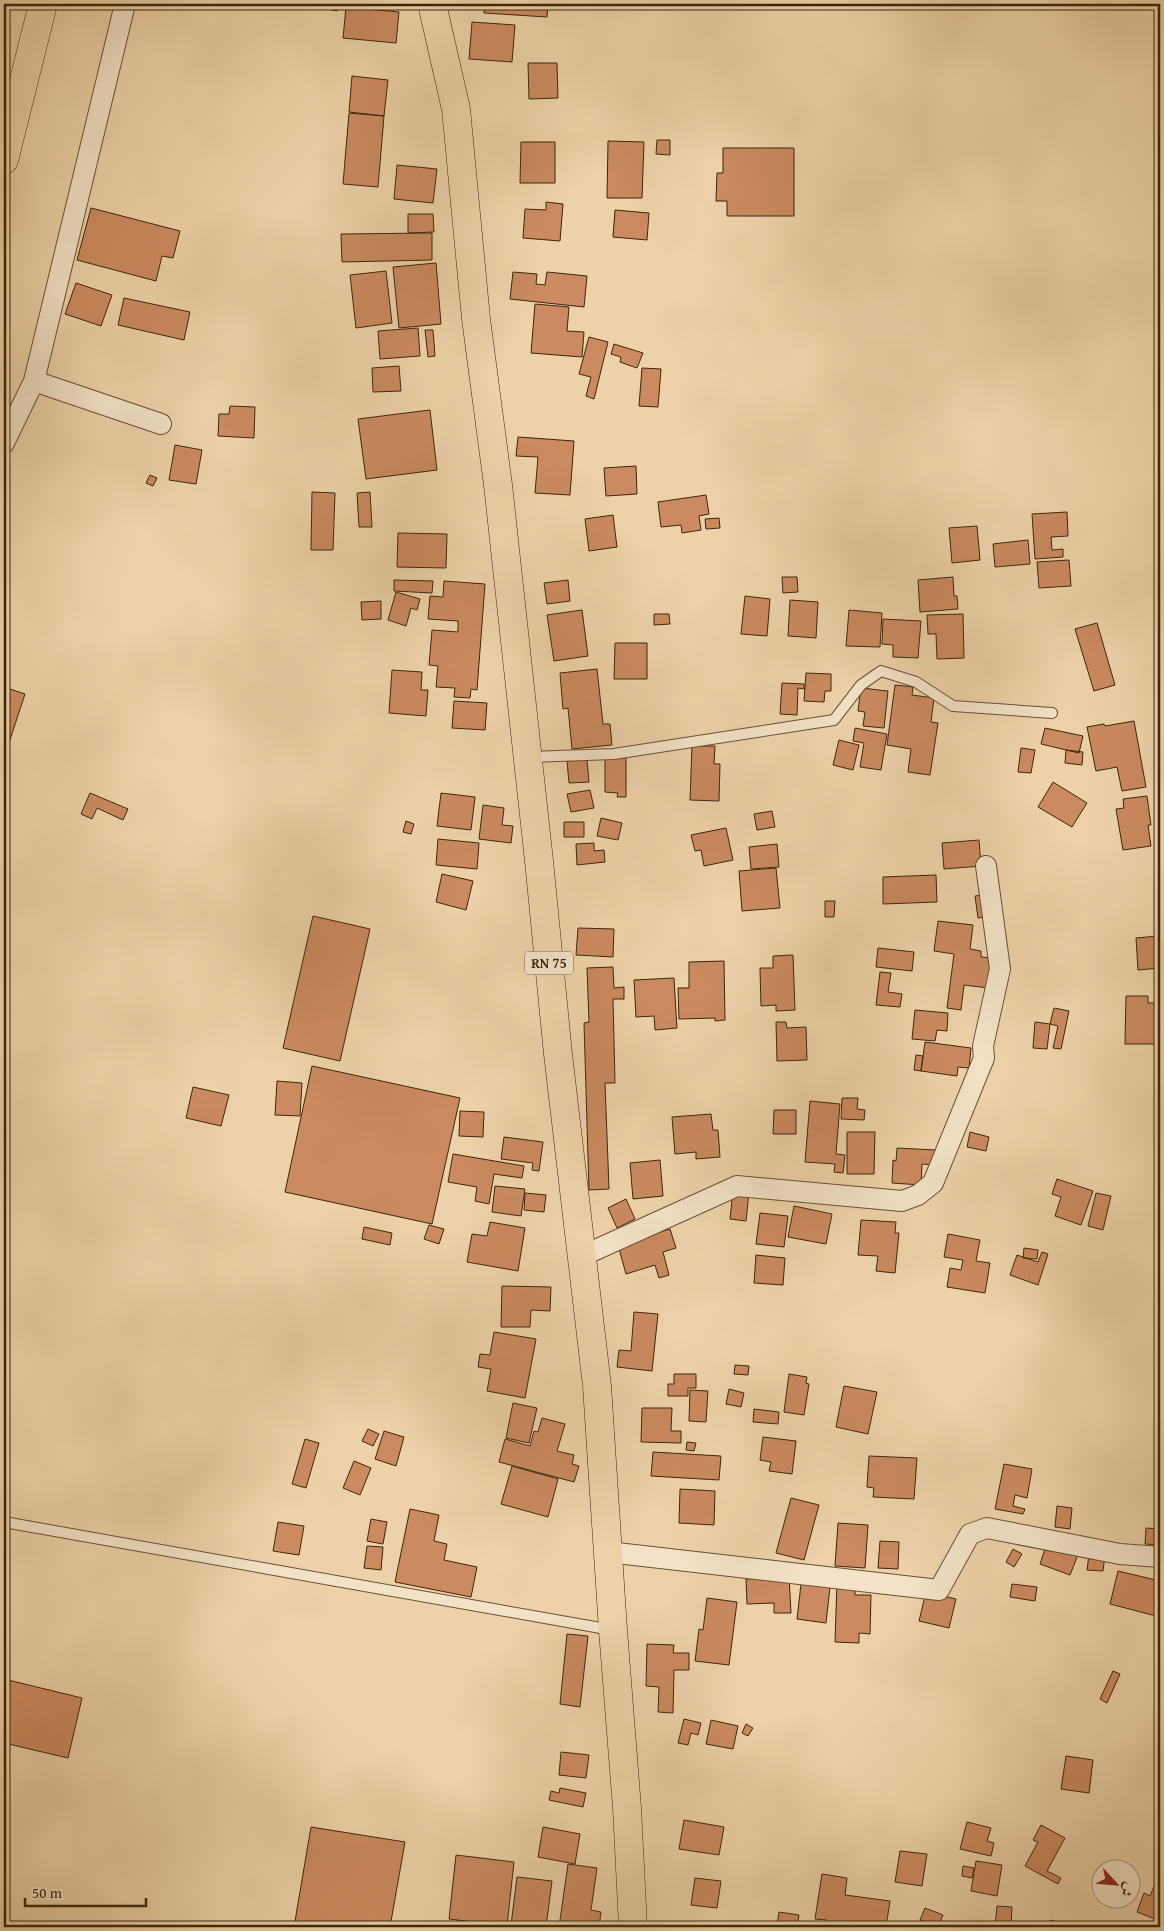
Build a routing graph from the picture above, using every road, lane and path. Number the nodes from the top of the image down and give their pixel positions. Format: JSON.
{"nodes":[{"id":1,"x":43,"y":4,"type":"edge"},
{"id":2,"x":125,"y":4,"type":"edge"},
{"id":3,"x":432,"y":4,"type":"edge"},
{"id":4,"x":4,"y":160,"type":"edge"},
{"id":5,"x":34,"y":381,"type":"junction"},
{"id":6,"x":160,"y":424,"type":"dead end"},
{"id":7,"x":4,"y":443,"type":"edge"},
{"id":8,"x":1052,"y":713,"type":"dead end"},
{"id":9,"x":528,"y":757,"type":"junction"},
{"id":10,"x":986,"y":866,"type":"dead end"},
{"id":11,"x":582,"y":1256,"type":"junction"},
{"id":12,"x":4,"y":1522,"type":"edge"},
{"id":13,"x":608,"y":1552,"type":"junction"},
{"id":14,"x":1160,"y":1557,"type":"edge"},
{"id":15,"x":613,"y":1630,"type":"junction"},
{"id":16,"x":633,"y":1927,"type":"edge"}],
"edges":[{"from":1,"to":4,"type":"main road"},
{"from":2,"to":5,"type":"street"},
{"from":3,"to":9,"type":"main road","number":"RN 75"},
{"from":5,"to":6,"type":"street"},
{"from":5,"to":7,"type":"street"},
{"from":8,"to":9,"type":"lane"},
{"from":9,"to":11,"type":"main road","number":"RN 75"},
{"from":10,"to":11,"type":"street"},
{"from":11,"to":13,"type":"main road","number":"RN 75"},
{"from":12,"to":15,"type":"lane"},
{"from":13,"to":14,"type":"street"},
{"from":13,"to":15,"type":"main road","number":"RN 75"},
{"from":15,"to":16,"type":"main road","number":"RN 75"}]}
